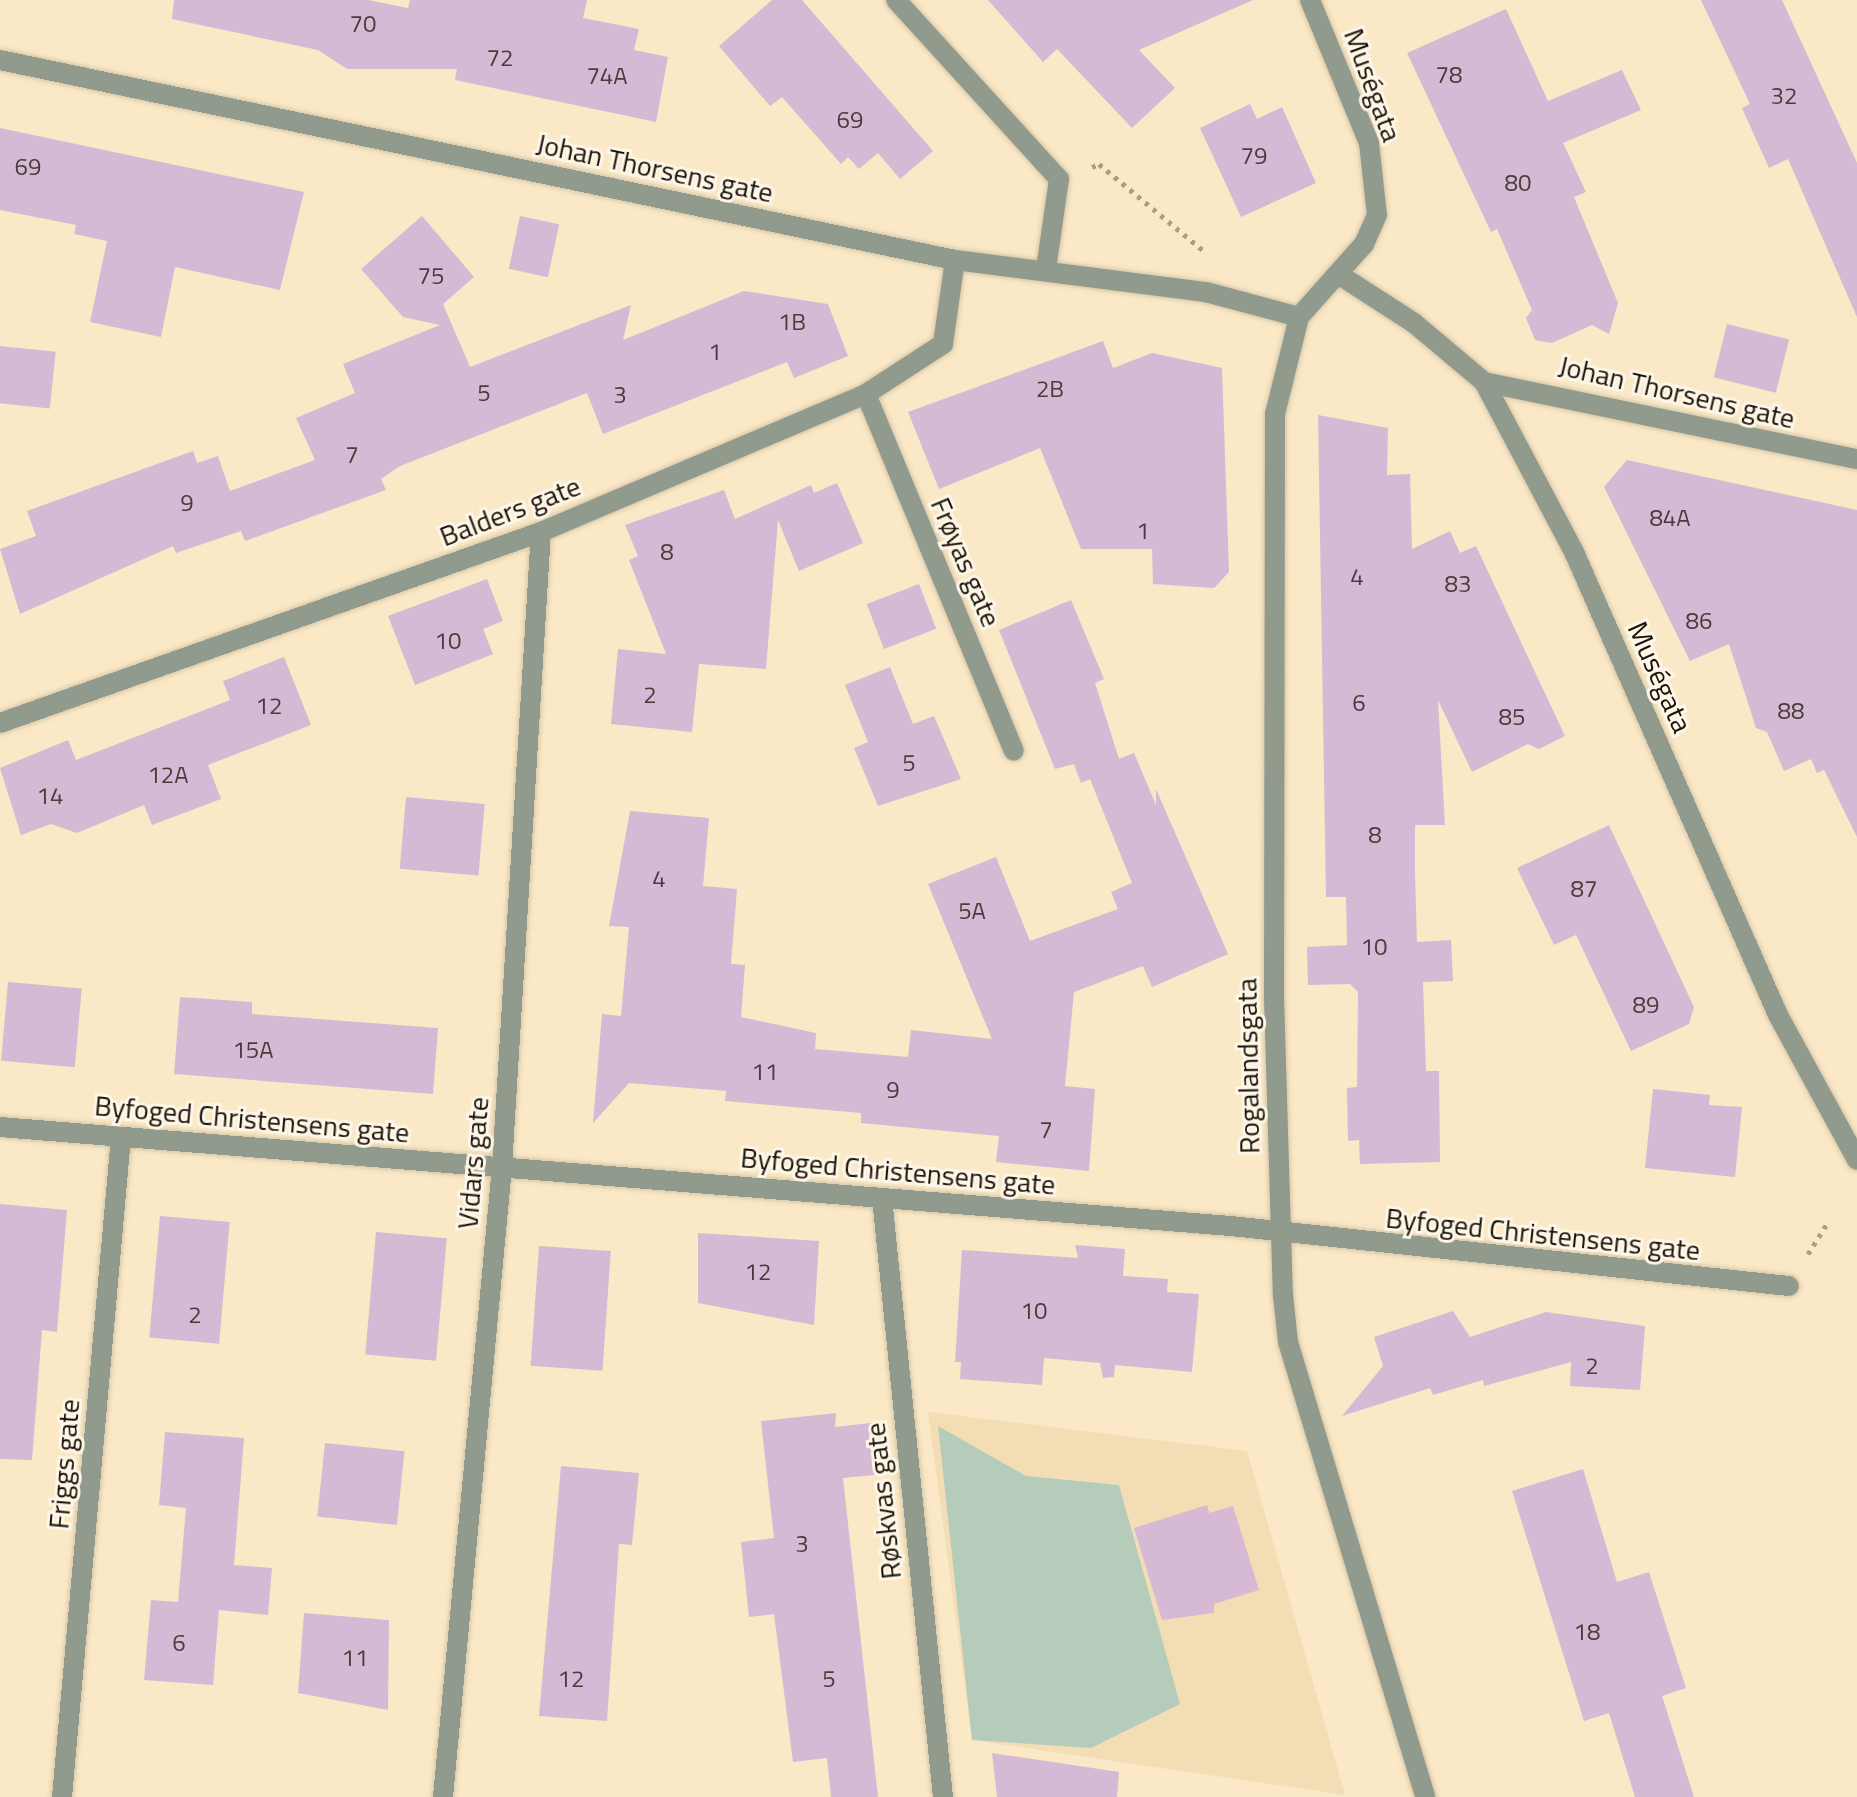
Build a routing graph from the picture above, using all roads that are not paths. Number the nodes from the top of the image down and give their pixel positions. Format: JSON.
{"nodes":[{"id":1,"x":896,"y":0,"type":"edge"},
{"id":2,"x":1310,"y":0,"type":"edge"},
{"id":3,"x":0,"y":60,"type":"edge"},
{"id":4,"x":955,"y":260,"type":"junction"},
{"id":5,"x":1046,"y":269,"type":"junction"},
{"id":6,"x":1338,"y":274,"type":"junction"},
{"id":7,"x":1299,"y":317,"type":"junction"},
{"id":8,"x":1484,"y":382,"type":"junction"},
{"id":9,"x":866,"y":394,"type":"junction"},
{"id":10,"x":1857,"y":459,"type":"edge"},
{"id":11,"x":541,"y":532,"type":"junction"},
{"id":12,"x":0,"y":723,"type":"edge"},
{"id":13,"x":1014,"y":751,"type":"dead end"},
{"id":14,"x":0,"y":1127,"type":"edge"},
{"id":15,"x":121,"y":1137,"type":"junction"},
{"id":16,"x":1857,"y":1160,"type":"edge"},
{"id":17,"x":502,"y":1167,"type":"junction"},
{"id":18,"x":882,"y":1198,"type":"junction"},
{"id":19,"x":1279,"y":1235,"type":"junction"},
{"id":20,"x":1789,"y":1286,"type":"dead end"},
{"id":21,"x":62,"y":1797,"type":"edge"},
{"id":22,"x":443,"y":1797,"type":"edge"},
{"id":23,"x":943,"y":1797,"type":"edge"},
{"id":24,"x":1425,"y":1797,"type":"edge"}],
"edges":[{"from":1,"to":5,"type":"street"},
{"from":2,"to":6,"type":"street","name":"Muségata"},
{"from":3,"to":4,"type":"street","name":"Johan Thorsens gate"},
{"from":4,"to":5,"type":"street","name":"Johan Thorsens gate"},
{"from":4,"to":9,"type":"street","name":"Balders gate"},
{"from":5,"to":7,"type":"street","name":"Johan Thorsens gate"},
{"from":6,"to":7,"type":"street","name":"Muségata"},
{"from":6,"to":8,"type":"street","name":"Muségata"},
{"from":7,"to":19,"type":"street","name":"Rogalandsgata"},
{"from":8,"to":10,"type":"street","name":"Johan Thorsens gate"},
{"from":8,"to":16,"type":"street","name":"Muségata"},
{"from":9,"to":11,"type":"street","name":"Balders gate"},
{"from":9,"to":13,"type":"street","name":"Frøyas gate"},
{"from":11,"to":12,"type":"street","name":"Balders gate"},
{"from":11,"to":17,"type":"street","name":"Vidars gate"},
{"from":14,"to":15,"type":"street","name":"Byfoged Christensens gate"},
{"from":15,"to":17,"type":"street","name":"Byfoged Christensens gate"},
{"from":15,"to":21,"type":"street","name":"Friggs gate"},
{"from":17,"to":18,"type":"street","name":"Byfoged Christensens gate"},
{"from":17,"to":22,"type":"street","name":"Vidars gate"},
{"from":18,"to":19,"type":"street","name":"Byfoged Christensens gate"},
{"from":18,"to":23,"type":"street","name":"Røskvas gate"},
{"from":19,"to":20,"type":"street","name":"Byfoged Christensens gate"},
{"from":19,"to":24,"type":"street","name":"Rogalandsgata"}]}
